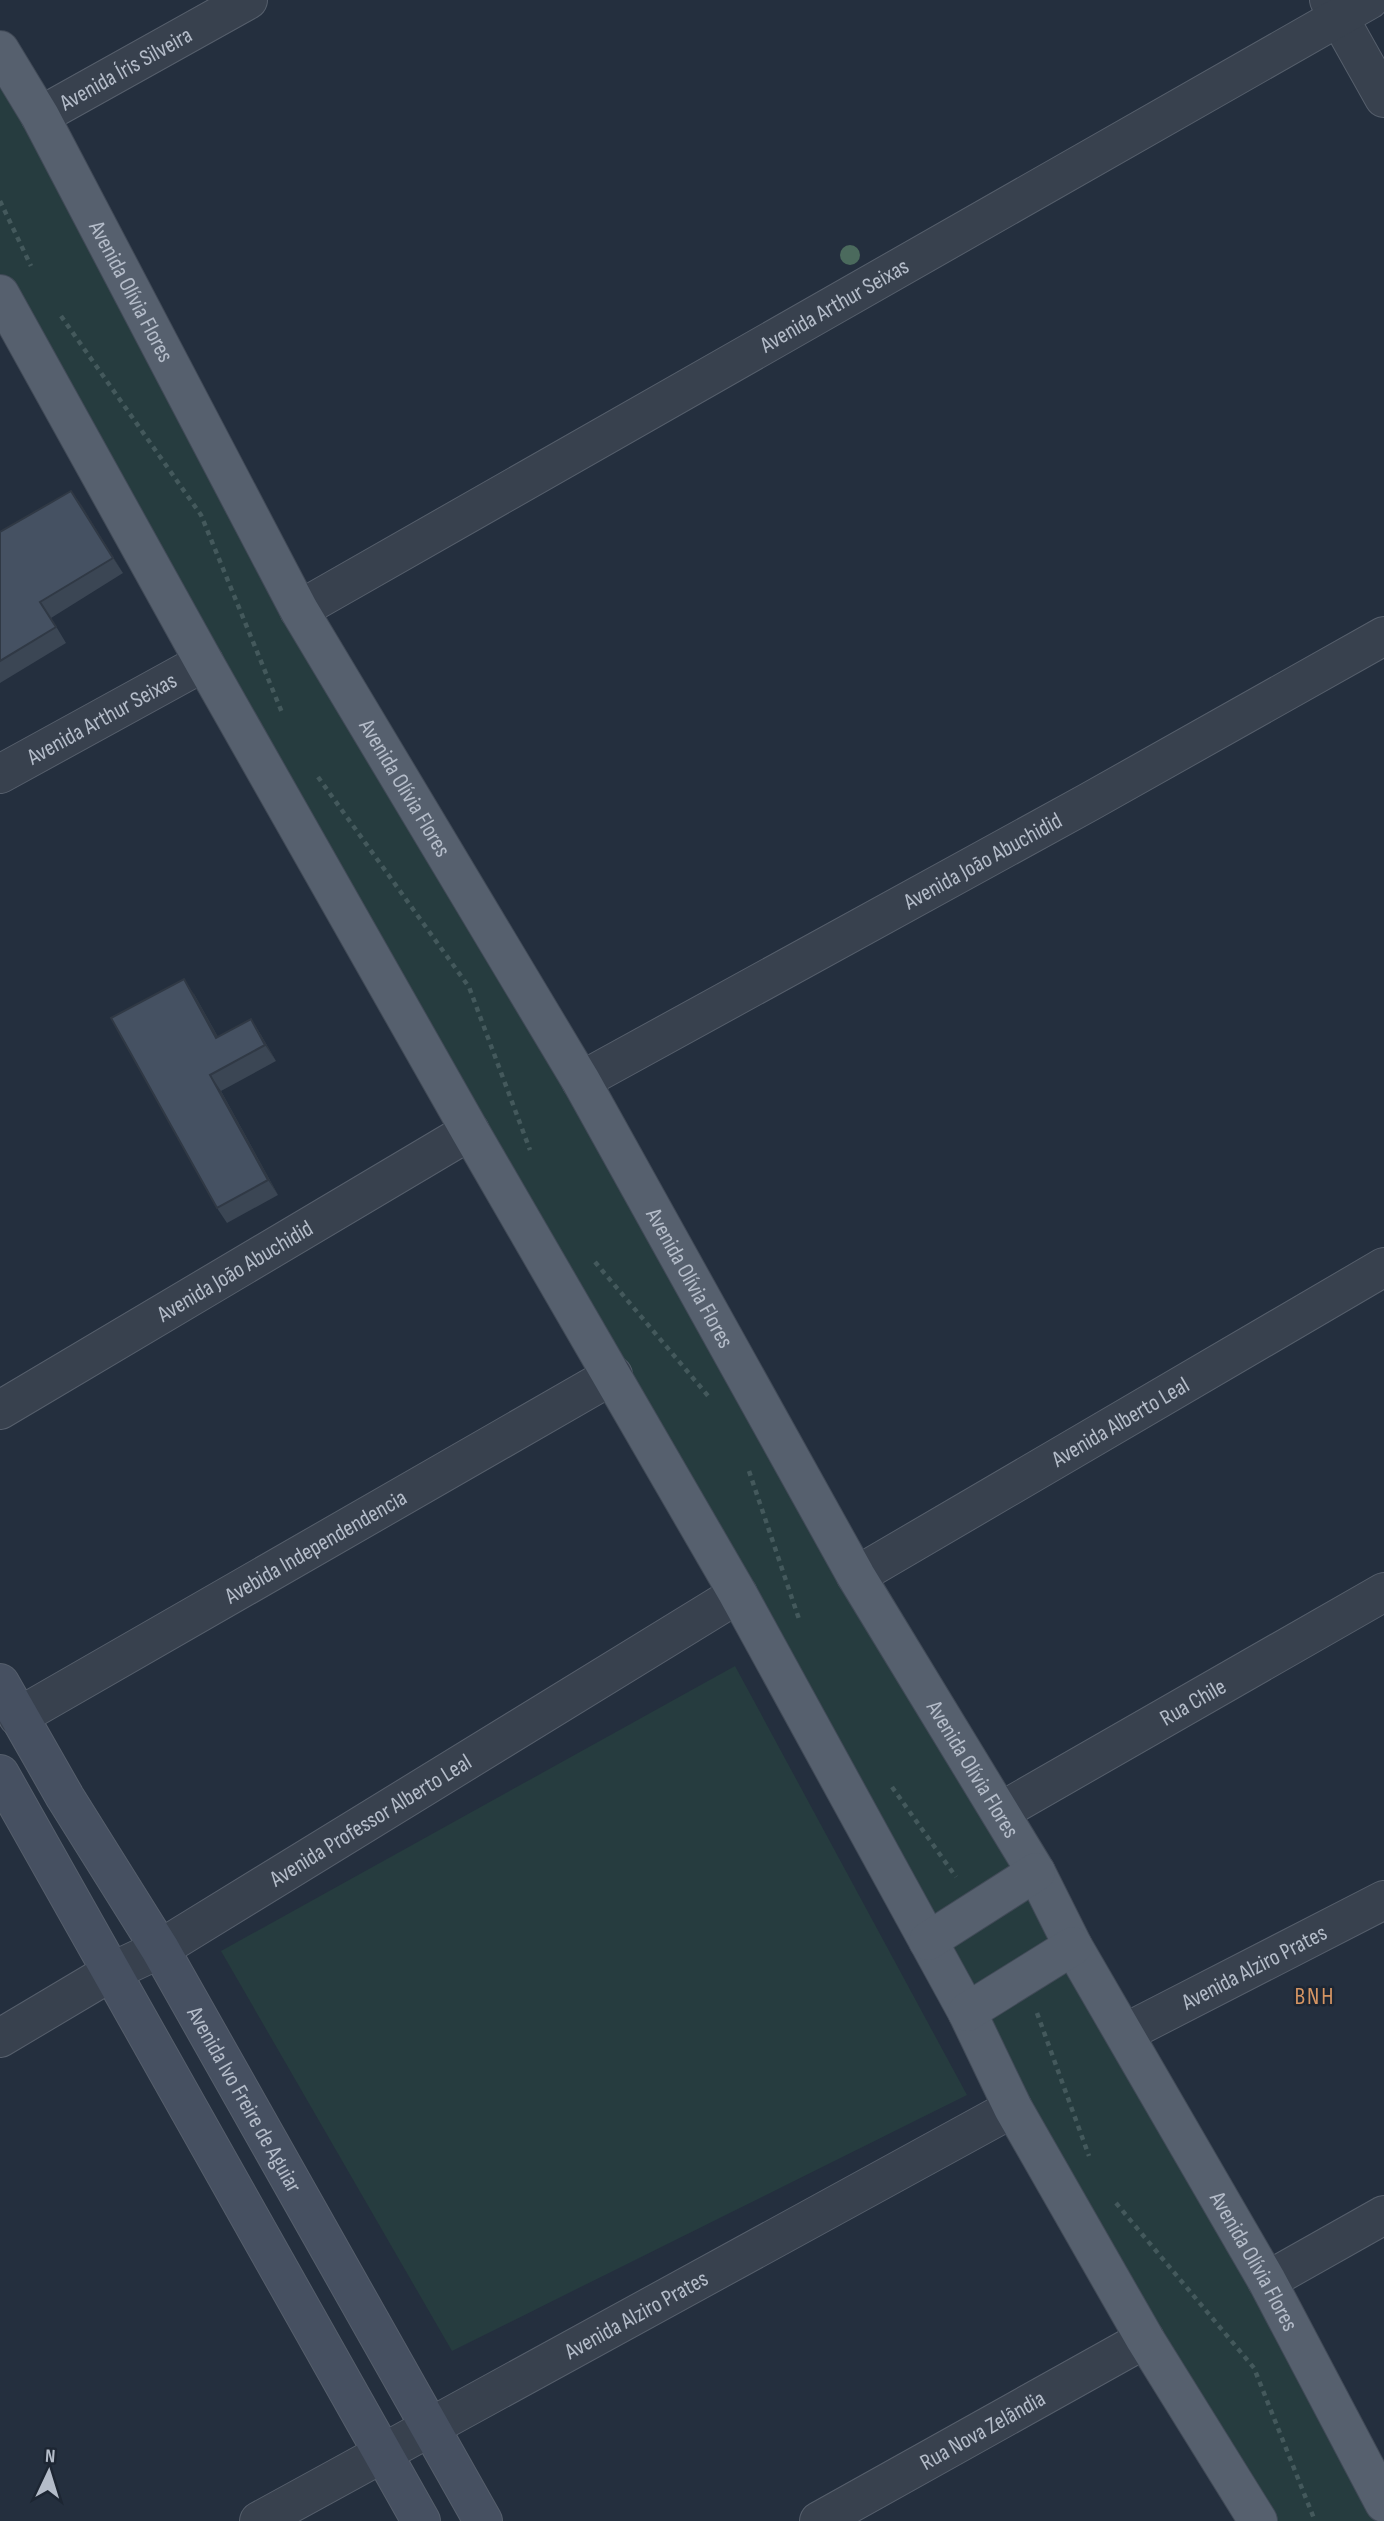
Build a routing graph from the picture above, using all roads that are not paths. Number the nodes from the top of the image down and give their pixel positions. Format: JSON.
{"nodes":[{"id":1,"x":248,"y":0,"type":"edge"},
{"id":2,"x":1345,"y":6,"type":"edge"},
{"id":3,"x":0,"y":50,"type":"edge"},
{"id":4,"x":1384,"y":98,"type":"edge"},
{"id":5,"x":40,"y":116,"type":"junction"},
{"id":6,"x":0,"y":295,"type":"edge"},
{"id":7,"x":299,"y":610,"type":"junction"},
{"id":8,"x":1384,"y":635,"type":"edge"},
{"id":9,"x":204,"y":662,"type":"junction"},
{"id":10,"x":0,"y":774,"type":"edge"},
{"id":11,"x":581,"y":1082,"type":"junction"},
{"id":12,"x":470,"y":1131,"type":"junction"},
{"id":13,"x":1384,"y":1267,"type":"edge"},
{"id":14,"x":612,"y":1375,"type":"junction"},
{"id":15,"x":0,"y":1410,"type":"edge"},
{"id":16,"x":856,"y":1576,"type":"junction"},
{"id":17,"x":1384,"y":1591,"type":"edge"},
{"id":18,"x":738,"y":1594,"type":"junction"},
{"id":19,"x":0,"y":1683,"type":"edge"},
{"id":20,"x":18,"y":1717,"type":"junction"},
{"id":21,"x":0,"y":1774,"type":"edge"},
{"id":22,"x":1000,"y":1812,"type":"junction"},
{"id":23,"x":1036,"y":1872,"type":"junction"},
{"id":24,"x":1384,"y":1900,"type":"edge"},
{"id":25,"x":928,"y":1941,"type":"junction"},
{"id":26,"x":1073,"y":1946,"type":"junction"},
{"id":27,"x":160,"y":1949,"type":"junction"},
{"id":28,"x":111,"y":1972,"type":"junction"},
{"id":29,"x":967,"y":2012,"type":"junction"},
{"id":30,"x":1125,"y":2033,"type":"junction"},
{"id":31,"x":0,"y":2038,"type":"edge"},
{"id":32,"x":1013,"y":2108,"type":"junction"},
{"id":33,"x":1384,"y":2215,"type":"edge"},
{"id":34,"x":1267,"y":2281,"type":"junction"},
{"id":35,"x":1145,"y":2339,"type":"junction"},
{"id":36,"x":429,"y":2427,"type":"junction"},
{"id":37,"x":382,"y":2452,"type":"junction"},
{"id":38,"x":1384,"y":2503,"type":"edge"},
{"id":39,"x":259,"y":2521,"type":"edge"},
{"id":40,"x":421,"y":2521,"type":"edge"},
{"id":41,"x":483,"y":2521,"type":"edge"},
{"id":42,"x":819,"y":2521,"type":"edge"},
{"id":43,"x":1258,"y":2521,"type":"edge"}],
"edges":[{"from":1,"to":5,"type":"street","name":"Avenida Íris Silveira"},
{"from":2,"to":4,"type":"street"},
{"from":2,"to":7,"type":"street","name":"Avenida Arthur Seixas"},
{"from":3,"to":5,"type":"main road","name":"Avenida Olívia Flores"},
{"from":5,"to":7,"type":"main road","name":"Avenida Olívia Flores"},
{"from":6,"to":9,"type":"main road"},
{"from":7,"to":11,"type":"main road","name":"Avenida Olívia Flores"},
{"from":8,"to":11,"type":"street","name":"Avenida João Abuchidid"},
{"from":9,"to":10,"type":"street","name":"Avenida Arthur Seixas"},
{"from":9,"to":12,"type":"main road"},
{"from":11,"to":16,"type":"main road","name":"Avenida Olívia Flores"},
{"from":12,"to":14,"type":"main road"},
{"from":12,"to":15,"type":"street","name":"Avenida João Abuchidid"},
{"from":13,"to":16,"type":"street","name":"Avenida Alberto Leal"},
{"from":14,"to":18,"type":"main road"},
{"from":14,"to":20,"type":"street","name":"Avebida Independendencia"},
{"from":16,"to":22,"type":"main road","name":"Avenida Olívia Flores"},
{"from":17,"to":22,"type":"street","name":"Rua Chile"},
{"from":18,"to":25,"type":"main road"},
{"from":18,"to":27,"type":"street","name":"Avenida Professor Alberto Leal"},
{"from":19,"to":20,"type":"street","name":"Avenida Ivo Freire de Aguiar"},
{"from":20,"to":27,"type":"street","name":"Avenida Ivo Freire de Aguiar"},
{"from":21,"to":28,"type":"street"},
{"from":22,"to":23,"type":"main road","name":"Avenida Olívia Flores"},
{"from":23,"to":25,"type":"main road"},
{"from":23,"to":26,"type":"main road","name":"Avenida Olívia Flores"},
{"from":24,"to":30,"type":"street","name":"Avenida Alziro Prates"},
{"from":25,"to":29,"type":"main road"},
{"from":26,"to":29,"type":"main road"},
{"from":26,"to":30,"type":"main road","name":"Avenida Olívia Flores"},
{"from":27,"to":28,"type":"street","name":"Avenida Professor Alberto Leal"},
{"from":27,"to":36,"type":"street","name":"Avenida Ivo Freire de Aguiar"},
{"from":28,"to":31,"type":"street","name":"Avenida Professor Alberto Leal"},
{"from":28,"to":37,"type":"street"},
{"from":29,"to":32,"type":"main road"},
{"from":30,"to":34,"type":"main road","name":"Avenida Olívia Flores"},
{"from":32,"to":35,"type":"main road"},
{"from":32,"to":36,"type":"street","name":"Avenida Alziro Prates"},
{"from":33,"to":34,"type":"street"},
{"from":34,"to":38,"type":"main road","name":"Avenida Olívia Flores"},
{"from":35,"to":42,"type":"street","name":"Rua Nova Zelândia"},
{"from":35,"to":43,"type":"main road"},
{"from":36,"to":37,"type":"street","name":"Avenida Alziro Prates"},
{"from":36,"to":41,"type":"street","name":"Avenida Ivo Freire de Aguiar"},
{"from":37,"to":39,"type":"street","name":"Avenida Alziro Prates"},
{"from":37,"to":40,"type":"street"}]}
